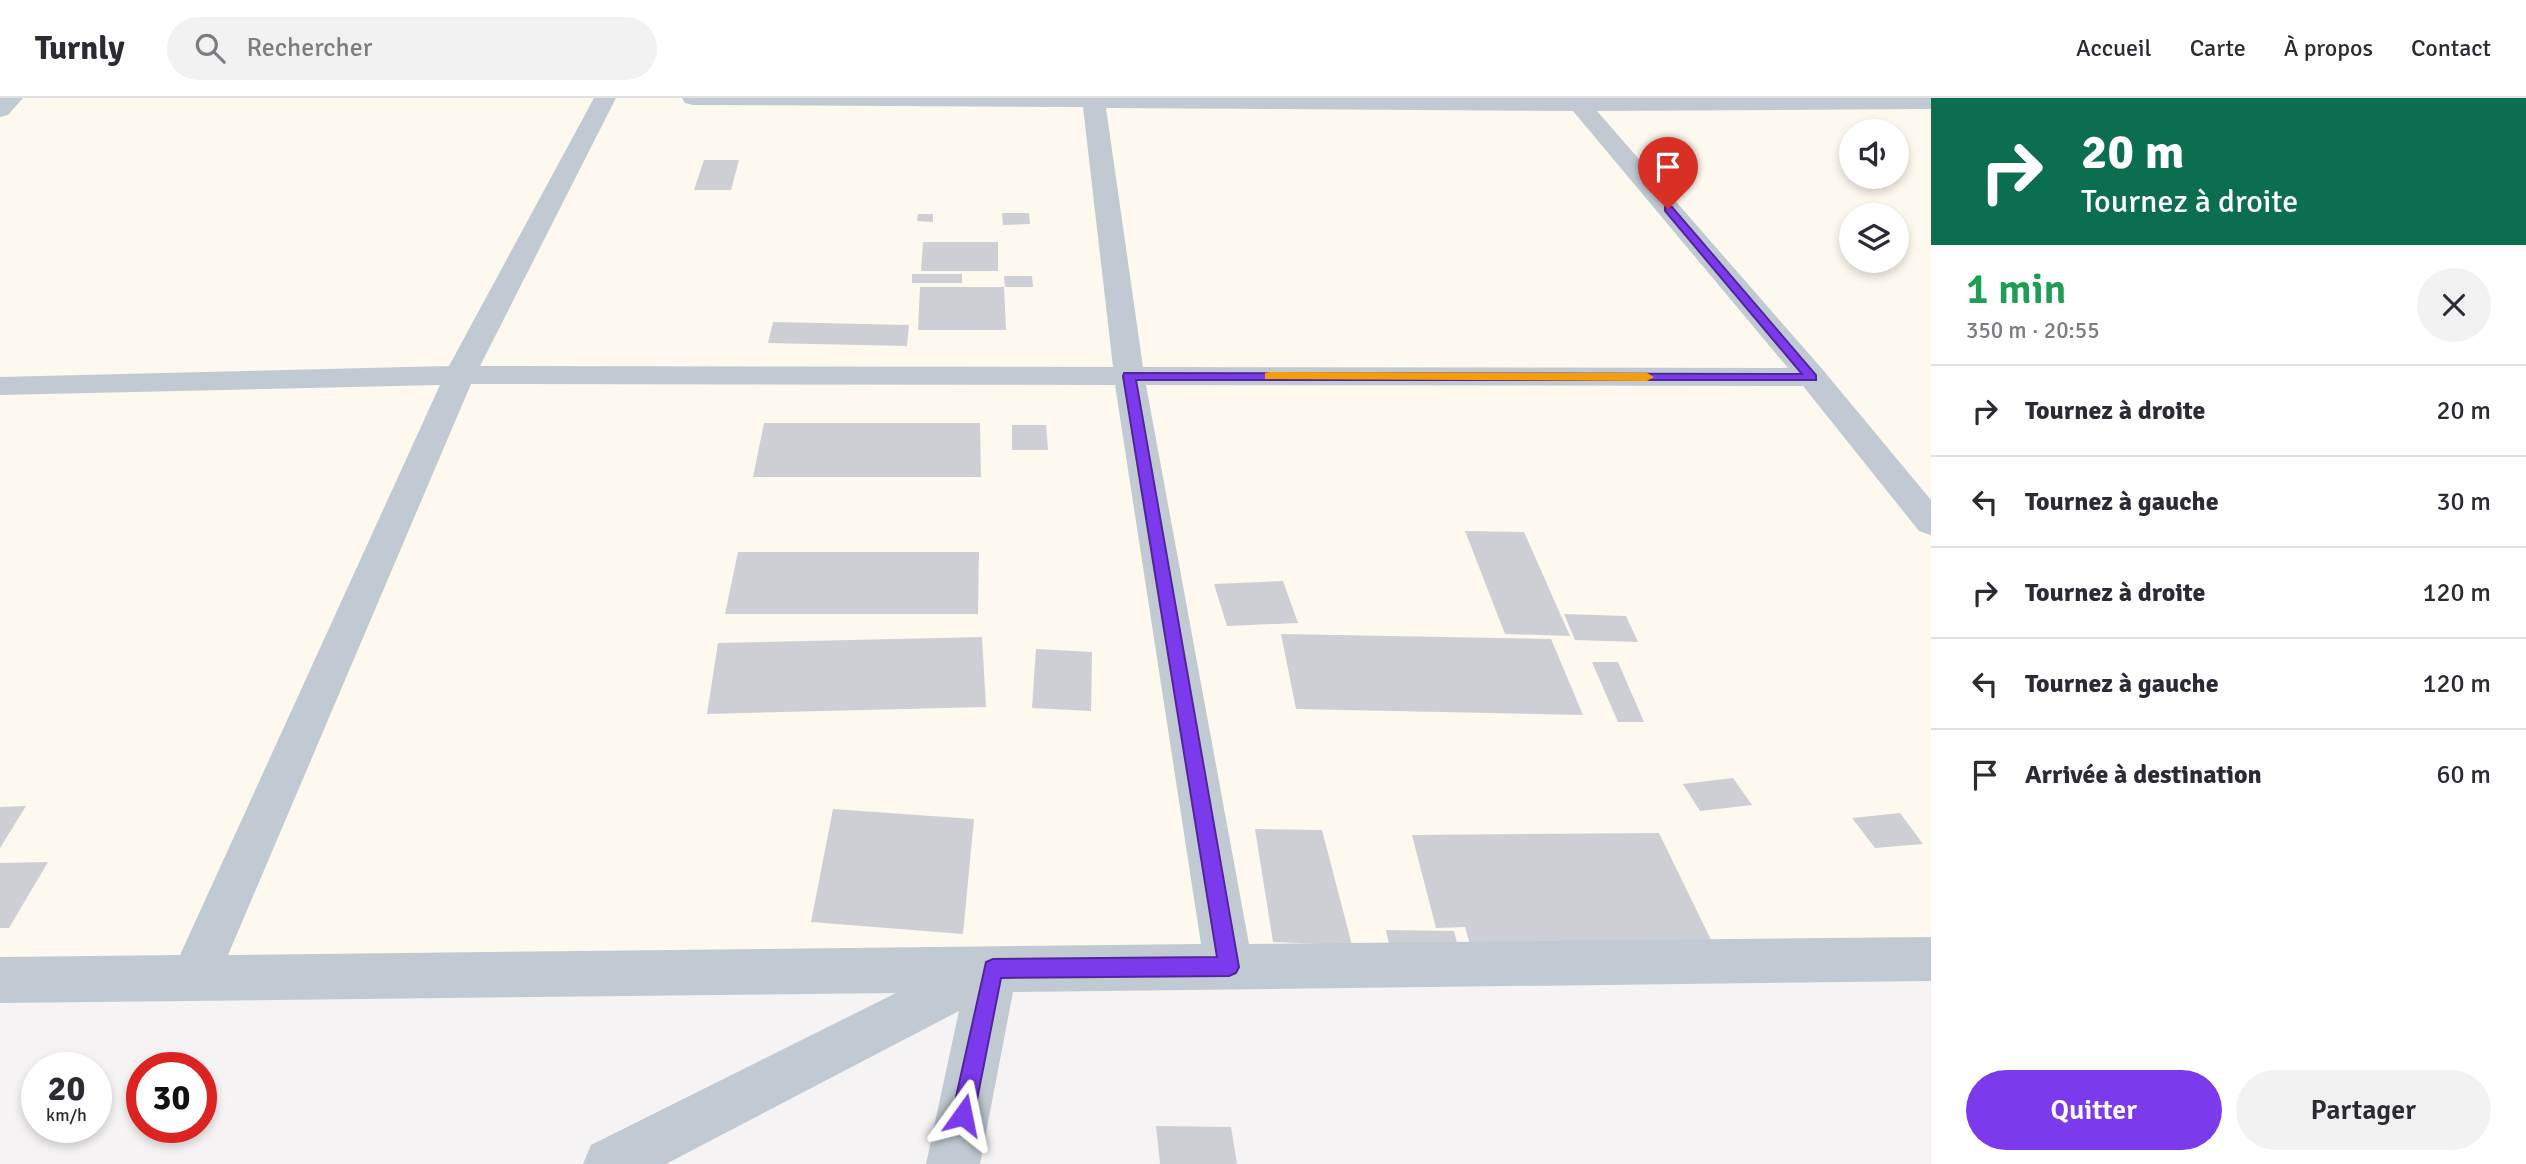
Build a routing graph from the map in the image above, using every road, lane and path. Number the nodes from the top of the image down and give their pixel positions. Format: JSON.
{"nodes":[{"id":1,"x":12,"y":98,"type":"edge"},
{"id":2,"x":605,"y":98,"type":"edge"},
{"id":3,"x":693,"y":98,"type":"edge"},
{"id":4,"x":1093,"y":100,"type":"edge"},
{"id":5,"x":1576,"y":101,"type":"edge"},
{"id":6,"x":1931,"y":102,"type":"edge"},
{"id":7,"x":0,"y":110,"type":"edge"},
{"id":8,"x":460,"y":375,"type":"junction"},
{"id":9,"x":1129,"y":376,"type":"junction"},
{"id":10,"x":1812,"y":377,"type":"junction"},
{"id":11,"x":0,"y":386,"type":"edge"},
{"id":12,"x":1931,"y":523,"type":"edge"},
{"id":13,"x":1931,"y":959,"type":"edge"},
{"id":14,"x":1229,"y":967,"type":"junction"},
{"id":15,"x":993,"y":969,"type":"junction"},
{"id":16,"x":194,"y":978,"type":"junction"},
{"id":17,"x":0,"y":980,"type":"edge"},
{"id":18,"x":610,"y":1164,"type":"edge"},
{"id":19,"x":953,"y":1164,"type":"edge"}],
"edges":[{"from":1,"to":7,"type":"street"},
{"from":2,"to":8,"type":"street"},
{"from":3,"to":4,"type":"street"},
{"from":4,"to":5,"type":"street"},
{"from":4,"to":9,"type":"street"},
{"from":5,"to":6,"type":"street"},
{"from":5,"to":10,"type":"street"},
{"from":8,"to":9,"type":"street"},
{"from":8,"to":11,"type":"street"},
{"from":8,"to":16,"type":"street"},
{"from":9,"to":10,"type":"street"},
{"from":9,"to":14,"type":"street"},
{"from":10,"to":12,"type":"street"},
{"from":13,"to":14,"type":"street"},
{"from":14,"to":15,"type":"street"},
{"from":15,"to":16,"type":"street"},
{"from":15,"to":18,"type":"street"},
{"from":15,"to":19,"type":"street"},
{"from":16,"to":17,"type":"street"}]}
